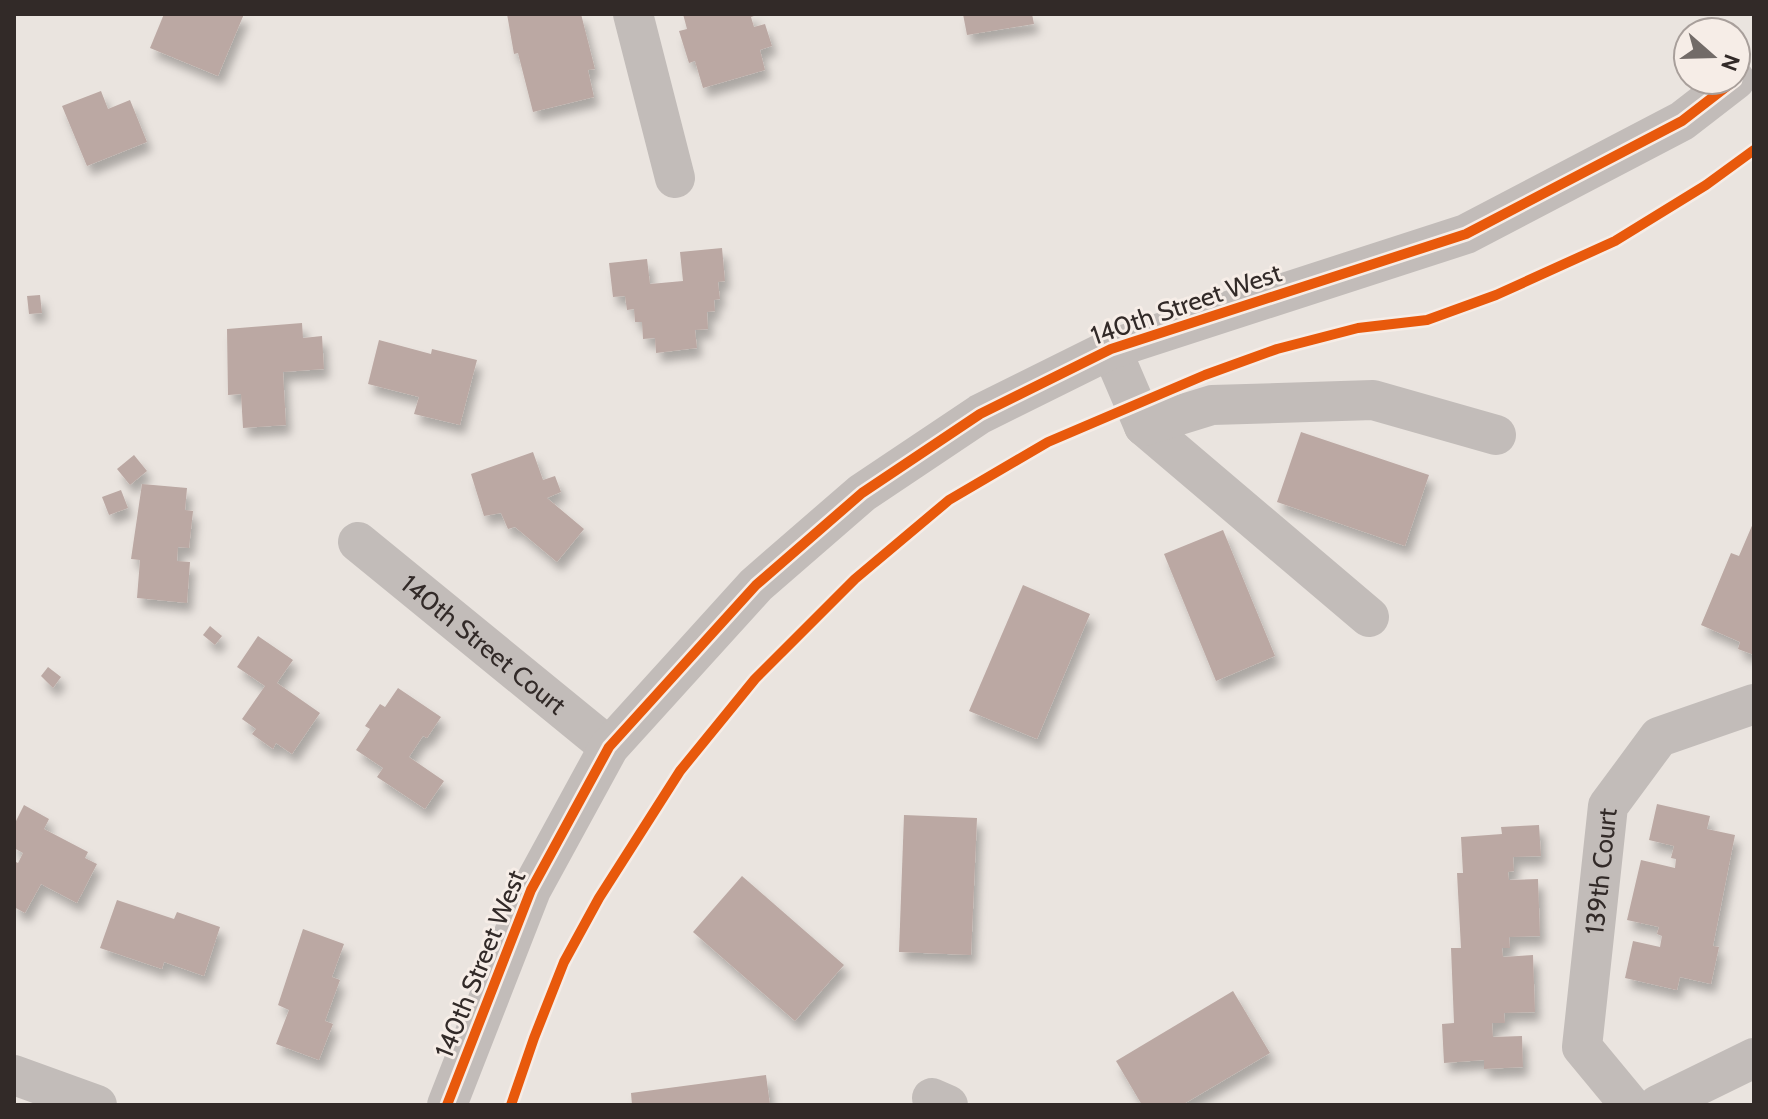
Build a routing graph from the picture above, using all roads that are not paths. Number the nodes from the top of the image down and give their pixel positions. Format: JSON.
{"nodes":[{"id":1,"x":633,"y":14,"type":"edge"},
{"id":2,"x":1715,"y":96,"type":"edge"},
{"id":3,"x":675,"y":178,"type":"dead end"},
{"id":4,"x":1111,"y":349,"type":"junction"},
{"id":5,"x":1144,"y":426,"type":"junction"},
{"id":6,"x":1496,"y":435,"type":"dead end"},
{"id":7,"x":358,"y":542,"type":"dead end"},
{"id":8,"x":1369,"y":617,"type":"dead end"},
{"id":9,"x":1754,"y":704,"type":"edge"},
{"id":10,"x":609,"y":747,"type":"junction"},
{"id":11,"x":1754,"y":1058,"type":"edge"},
{"id":12,"x":14,"y":1075,"type":"edge"},
{"id":13,"x":97,"y":1105,"type":"edge"},
{"id":14,"x":447,"y":1105,"type":"edge"},
{"id":15,"x":1630,"y":1105,"type":"edge"},
{"id":16,"x":1658,"y":1105,"type":"edge"}],
"edges":[{"from":1,"to":3,"type":"street"},
{"from":2,"to":4,"type":"street","name":"140th Street West"},
{"from":4,"to":5,"type":"street"},
{"from":4,"to":10,"type":"street","name":"140th Street West"},
{"from":5,"to":6,"type":"street"},
{"from":5,"to":8,"type":"street"},
{"from":7,"to":10,"type":"street","name":"140th Street Court"},
{"from":9,"to":15,"type":"street","name":"139th Court"},
{"from":10,"to":14,"type":"street","name":"140th Street West"},
{"from":11,"to":16,"type":"street"},
{"from":12,"to":13,"type":"street"}]}
